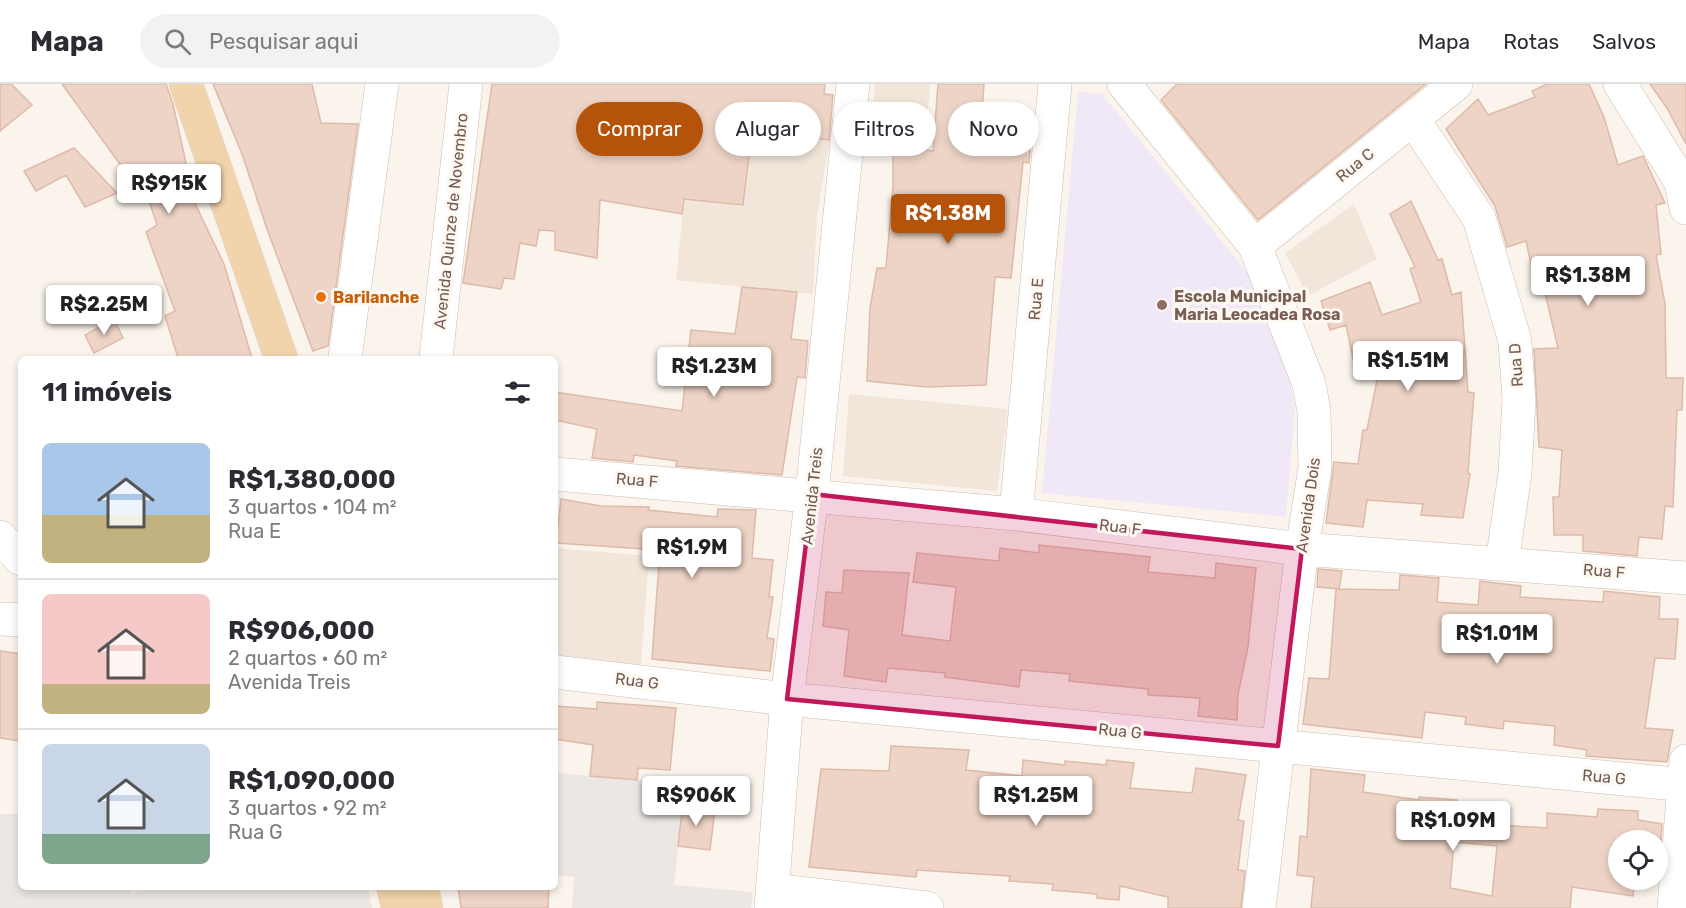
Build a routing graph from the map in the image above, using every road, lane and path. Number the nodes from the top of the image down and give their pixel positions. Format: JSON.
{"nodes":[{"id":1,"x":186,"y":84,"type":"edge"},
{"id":2,"x":382,"y":84,"type":"edge"},
{"id":3,"x":466,"y":84,"type":"edge"},
{"id":4,"x":854,"y":84,"type":"edge"},
{"id":5,"x":1055,"y":84,"type":"edge"},
{"id":6,"x":1456,"y":84,"type":"edge"},
{"id":7,"x":1620,"y":84,"type":"edge"},
{"id":8,"x":1135,"y":88,"type":"edge"},
{"id":9,"x":1413,"y":118,"type":"junction"},
{"id":10,"x":1686,"y":208,"type":"edge"},
{"id":11,"x":1255,"y":246,"type":"junction"},
{"id":12,"x":262,"y":304,"type":"junction"},
{"id":13,"x":280,"y":356,"type":"edge"},
{"id":14,"x":300,"y":356,"type":"edge"},
{"id":15,"x":345,"y":356,"type":"edge"},
{"id":16,"x":436,"y":356,"type":"edge"},
{"id":17,"x":558,"y":474,"type":"edge"},
{"id":18,"x":812,"y":494,"type":"junction"},
{"id":19,"x":1016,"y":514,"type":"junction"},
{"id":20,"x":0,"y":537,"type":"edge"},
{"id":21,"x":1302,"y":549,"type":"junction"},
{"id":22,"x":18,"y":556,"type":"edge"},
{"id":23,"x":1502,"y":563,"type":"junction"},
{"id":24,"x":1686,"y":578,"type":"edge"},
{"id":25,"x":0,"y":619,"type":"edge"},
{"id":26,"x":18,"y":620,"type":"edge"},
{"id":27,"x":558,"y":672,"type":"edge"},
{"id":28,"x":787,"y":699,"type":"junction"},
{"id":29,"x":1278,"y":746,"type":"junction"},
{"id":30,"x":1685,"y":777,"type":"edge"},
{"id":31,"x":394,"y":890,"type":"edge"},
{"id":32,"x":423,"y":890,"type":"edge"},
{"id":33,"x":771,"y":899,"type":"edge"},
{"id":34,"x":398,"y":908,"type":"edge"},
{"id":35,"x":426,"y":908,"type":"edge"},
{"id":36,"x":927,"y":908,"type":"edge"},
{"id":37,"x":1259,"y":908,"type":"edge"},
{"id":38,"x":1674,"y":908,"type":"edge"}],
"edges":[{"from":1,"to":12,"type":"main road"},
{"from":2,"to":15,"type":"street"},
{"from":3,"to":16,"type":"street","name":"Avenida Quinze de Novembro"},
{"from":4,"to":18,"type":"street","name":"Avenida Treis"},
{"from":5,"to":19,"type":"street","name":"Rua E"},
{"from":6,"to":9,"type":"street","name":"Rua C"},
{"from":7,"to":10,"type":"street"},
{"from":8,"to":11,"type":"street","name":"Avenida Dois"},
{"from":9,"to":11,"type":"street","name":"Rua C"},
{"from":9,"to":23,"type":"street","name":"Rua D"},
{"from":11,"to":21,"type":"street","name":"Avenida Dois"},
{"from":12,"to":13,"type":"main road"},
{"from":12,"to":14,"type":"main road"},
{"from":17,"to":18,"type":"street","name":"Rua F"},
{"from":18,"to":19,"type":"street","name":"Rua F"},
{"from":18,"to":28,"type":"street","name":"Avenida Treis"},
{"from":19,"to":21,"type":"street","name":"Rua F"},
{"from":20,"to":22,"type":"street"},
{"from":21,"to":23,"type":"street","name":"Rua F"},
{"from":21,"to":29,"type":"street","name":"Avenida Dois"},
{"from":23,"to":24,"type":"street","name":"Rua F"},
{"from":25,"to":26,"type":"street"},
{"from":27,"to":28,"type":"street","name":"Rua G"},
{"from":28,"to":29,"type":"street","name":"Rua G"},
{"from":28,"to":33,"type":"street","name":"Avenida Treis"},
{"from":29,"to":30,"type":"street","name":"Rua G"},
{"from":29,"to":37,"type":"street","name":"Avenida Dois"},
{"from":30,"to":38,"type":"street"},
{"from":31,"to":34,"type":"main road"},
{"from":32,"to":35,"type":"main road"},
{"from":33,"to":36,"type":"street"}]}
